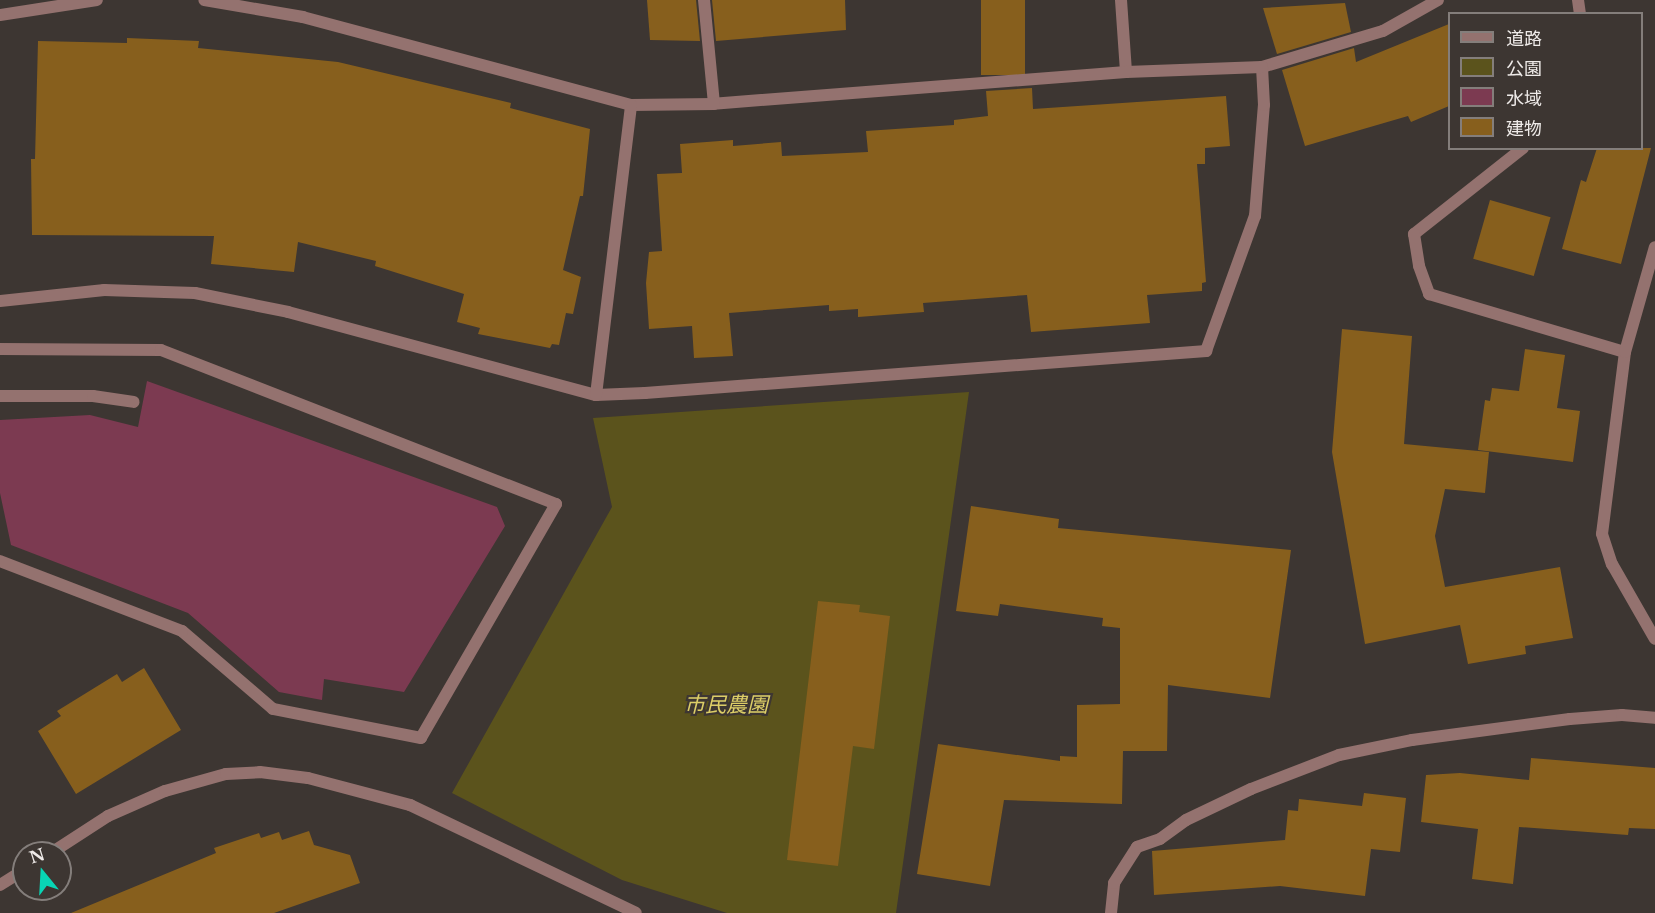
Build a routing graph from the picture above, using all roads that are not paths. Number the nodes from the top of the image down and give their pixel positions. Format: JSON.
{"nodes":[{"id":1,"x":97,"y":0,"type":"edge"},
{"id":2,"x":204,"y":0,"type":"edge"},
{"id":3,"x":704,"y":0,"type":"edge"},
{"id":4,"x":1121,"y":0,"type":"edge"},
{"id":5,"x":1438,"y":0,"type":"edge"},
{"id":6,"x":0,"y":15,"type":"edge"},
{"id":7,"x":1262,"y":67,"type":"junction"},
{"id":8,"x":1126,"y":72,"type":"junction"},
{"id":9,"x":714,"y":104,"type":"junction"},
{"id":10,"x":631,"y":105,"type":"junction"},
{"id":11,"x":1520,"y":150,"type":"edge"},
{"id":12,"x":1655,"y":247,"type":"edge"},
{"id":13,"x":0,"y":301,"type":"edge"},
{"id":14,"x":0,"y":349,"type":"edge"},
{"id":15,"x":1625,"y":352,"type":"junction"},
{"id":16,"x":596,"y":395,"type":"junction"},
{"id":17,"x":0,"y":396,"type":"edge"},
{"id":18,"x":134,"y":402,"type":"dead end"},
{"id":19,"x":0,"y":561,"type":"edge"},
{"id":20,"x":1655,"y":639,"type":"edge"},
{"id":21,"x":1655,"y":718,"type":"edge"},
{"id":22,"x":69,"y":841,"type":"edge"},
{"id":23,"x":636,"y":913,"type":"edge"},
{"id":24,"x":1111,"y":913,"type":"edge"}],
"edges":[{"from":1,"to":6,"type":"street"},
{"from":2,"to":10,"type":"street"},
{"from":3,"to":9,"type":"street"},
{"from":4,"to":8,"type":"street"},
{"from":5,"to":7,"type":"street"},
{"from":7,"to":8,"type":"street"},
{"from":7,"to":16,"type":"street"},
{"from":8,"to":9,"type":"street"},
{"from":9,"to":10,"type":"street"},
{"from":10,"to":16,"type":"street"},
{"from":11,"to":15,"type":"street"},
{"from":12,"to":15,"type":"street"},
{"from":13,"to":16,"type":"street"},
{"from":14,"to":19,"type":"street"},
{"from":15,"to":20,"type":"street"},
{"from":17,"to":18,"type":"street"},
{"from":21,"to":24,"type":"street"},
{"from":22,"to":23,"type":"street"}]}
